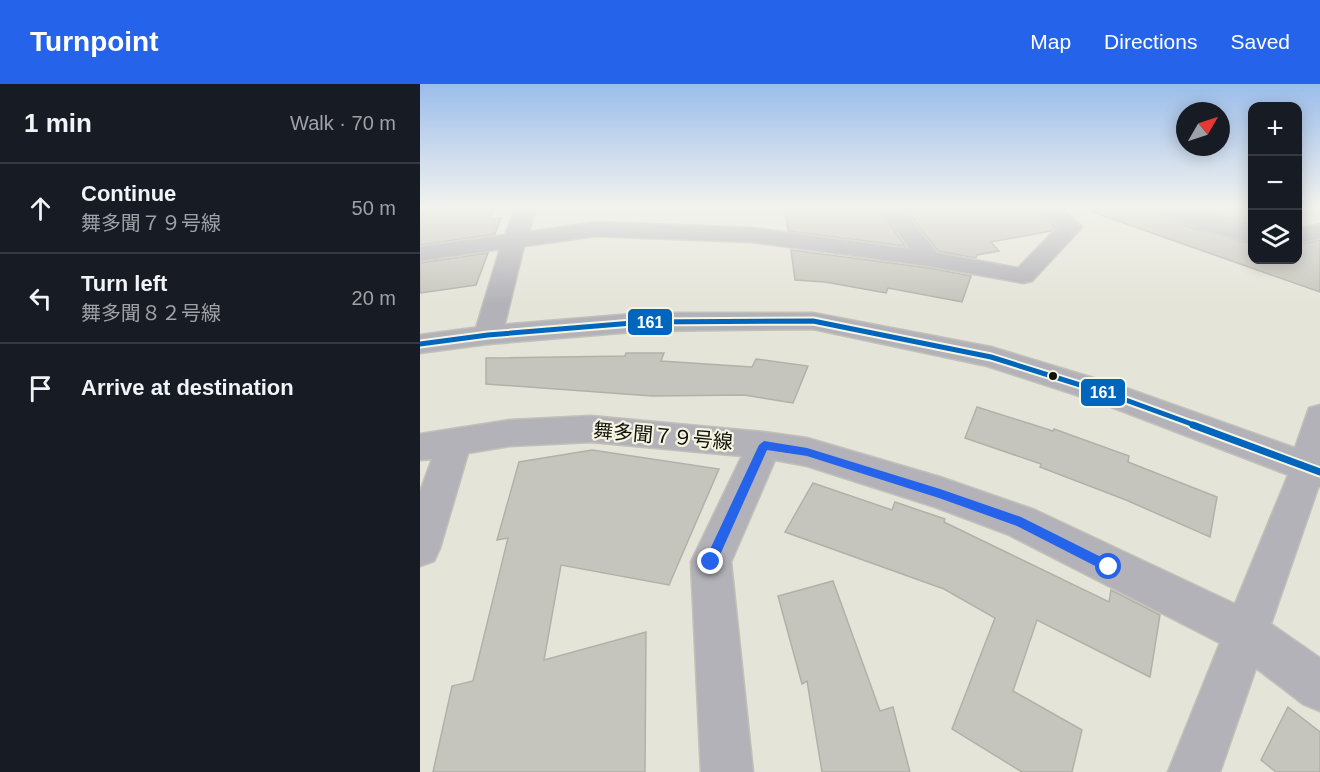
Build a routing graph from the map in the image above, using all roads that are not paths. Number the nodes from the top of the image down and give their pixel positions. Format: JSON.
{"nodes":[{"id":1,"x":521,"y":240,"type":"edge"},
{"id":2,"x":827,"y":240,"type":"edge"},
{"id":3,"x":914,"y":240,"type":"edge"},
{"id":4,"x":1058,"y":240,"type":"edge"},
{"id":5,"x":514,"y":242,"type":"junction"},
{"id":6,"x":420,"y":254,"type":"edge"},
{"id":7,"x":928,"y":259,"type":"junction"},
{"id":8,"x":488,"y":335,"type":"junction"},
{"id":9,"x":420,"y":344,"type":"edge"},
{"id":10,"x":1320,"y":417,"type":"edge"},
{"id":11,"x":438,"y":444,"type":"edge"},
{"id":12,"x":764,"y":445,"type":"junction"},
{"id":13,"x":1314,"y":469,"type":"edge"},
{"id":14,"x":420,"y":548,"type":"edge"},
{"id":15,"x":1245,"y":632,"type":"junction"},
{"id":16,"x":1320,"y":687,"type":"edge"},
{"id":17,"x":727,"y":772,"type":"edge"},
{"id":18,"x":1194,"y":772,"type":"edge"}],
"edges":[{"from":1,"to":5,"type":"street"},
{"from":2,"to":7,"type":"street"},
{"from":3,"to":7,"type":"street"},
{"from":4,"to":7,"type":"street"},
{"from":5,"to":6,"type":"street"},
{"from":5,"to":8,"type":"street"},
{"from":8,"to":9,"type":"street"},
{"from":8,"to":13,"type":"street"},
{"from":10,"to":13,"type":"street"},
{"from":11,"to":12,"type":"street","name":"舞多聞７９号線"},
{"from":11,"to":14,"type":"street","name":"舞多聞７９号線"},
{"from":12,"to":15,"type":"street","name":"舞多聞７９号線"},
{"from":12,"to":17,"type":"street"},
{"from":13,"to":15,"type":"street"},
{"from":15,"to":16,"type":"street","name":"舞多聞７９号線"},
{"from":15,"to":18,"type":"street"}]}
